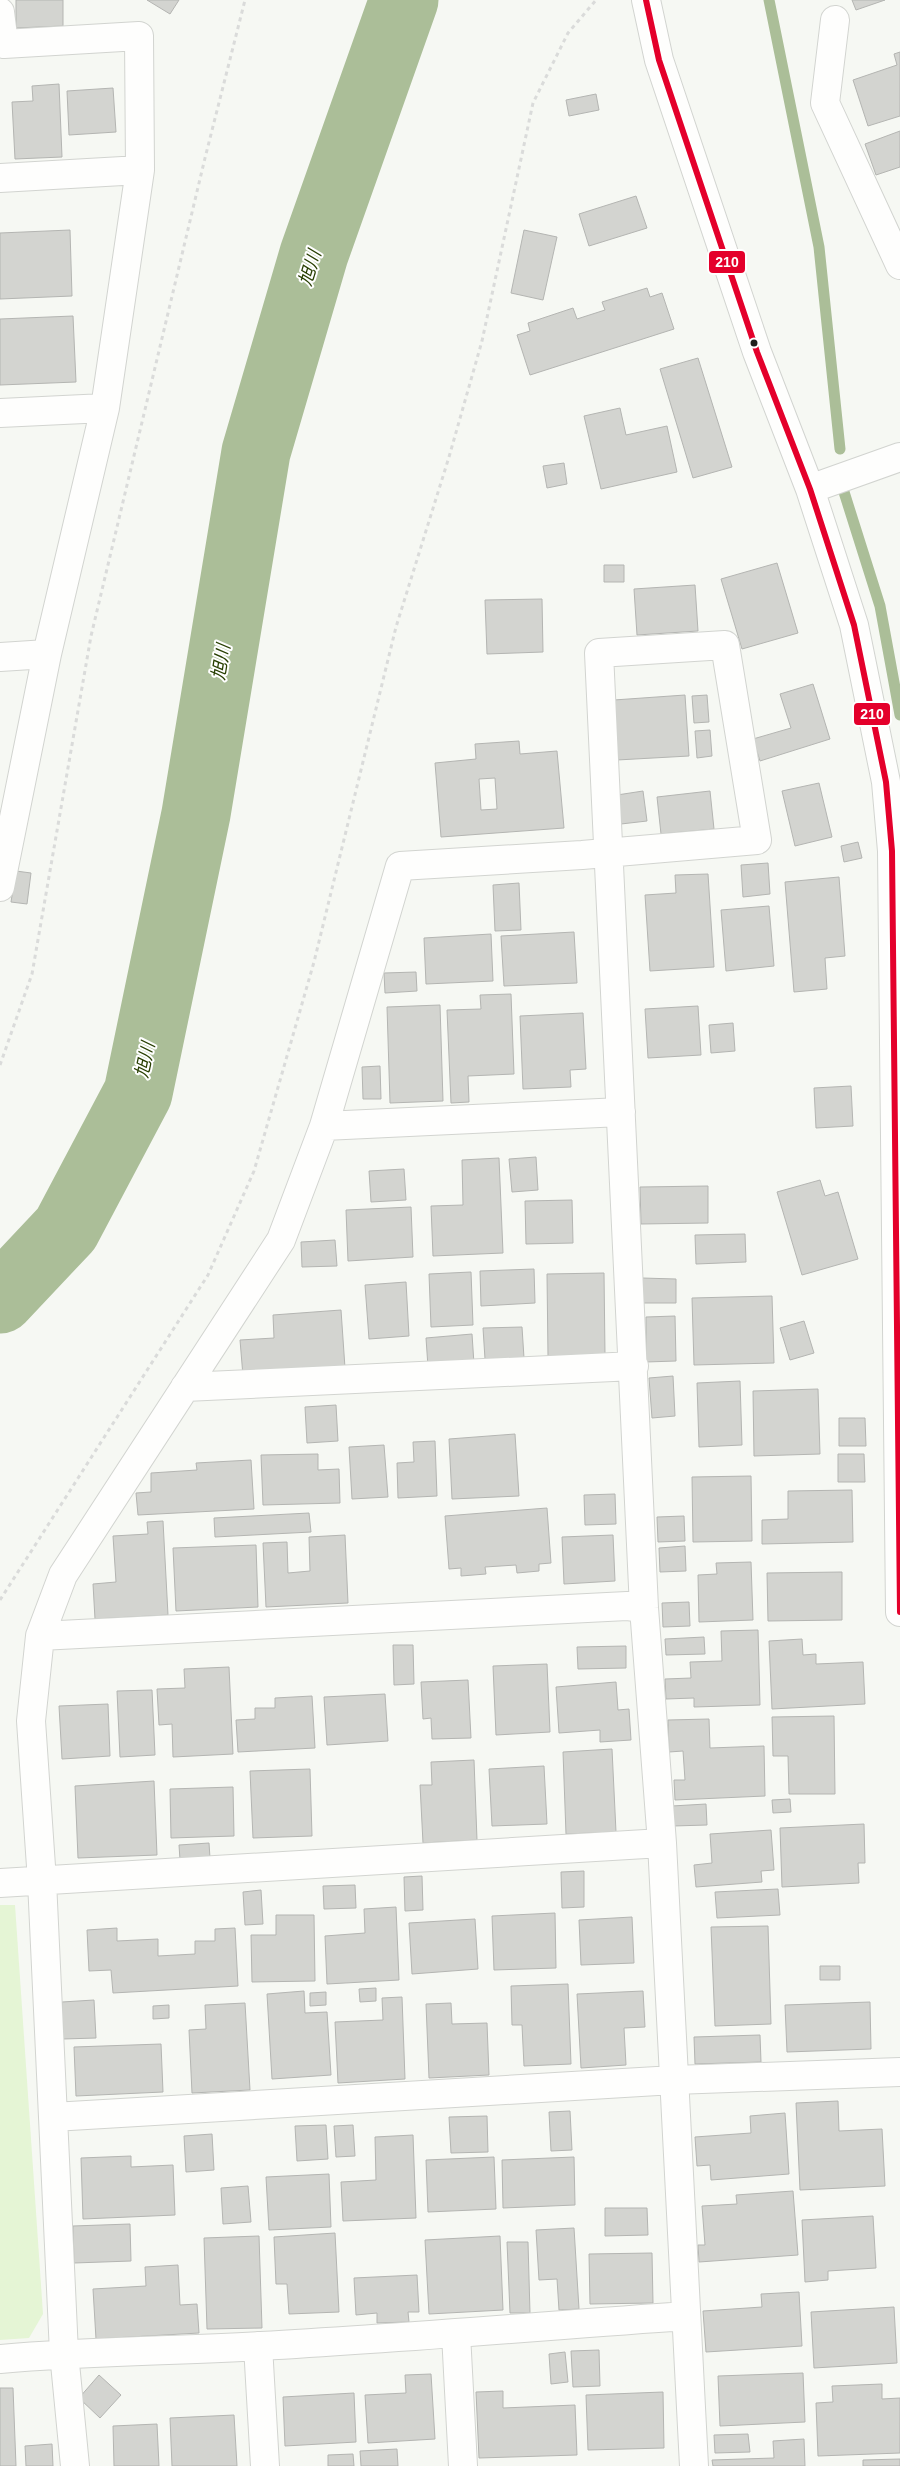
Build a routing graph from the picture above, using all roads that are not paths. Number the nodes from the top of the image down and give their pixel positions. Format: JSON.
{"nodes":[{"id":1,"x":646,"y":0,"type":"edge"},
{"id":2,"x":0,"y":12,"type":"edge"},
{"id":3,"x":835,"y":20,"type":"dead end"},
{"id":4,"x":140,"y":170,"type":"junction"},
{"id":5,"x":0,"y":178,"type":"edge"},
{"id":6,"x":900,"y":265,"type":"edge"},
{"id":7,"x":105,"y":408,"type":"junction"},
{"id":8,"x":0,"y":413,"type":"edge"},
{"id":9,"x":900,"y":457,"type":"edge"},
{"id":10,"x":810,"y":489,"type":"junction"},
{"id":11,"x":47,"y":654,"type":"junction"},
{"id":12,"x":0,"y":656,"type":"edge"},
{"id":13,"x":608,"y":853,"type":"junction"},
{"id":14,"x":0,"y":887,"type":"edge"},
{"id":15,"x":621,"y":1112,"type":"junction"},
{"id":16,"x":324,"y":1126,"type":"junction"},
{"id":17,"x":634,"y":1366,"type":"junction"},
{"id":18,"x":185,"y":1387,"type":"junction"},
{"id":19,"x":644,"y":1608,"type":"junction"},
{"id":20,"x":900,"y":1612,"type":"edge"},
{"id":21,"x":40,"y":1636,"type":"junction"},
{"id":22,"x":662,"y":1842,"type":"junction"},
{"id":23,"x":42,"y":1881,"type":"junction"},
{"id":24,"x":0,"y":1883,"type":"edge"},
{"id":25,"x":900,"y":2072,"type":"edge"},
{"id":26,"x":674,"y":2080,"type":"junction"},
{"id":27,"x":53,"y":2117,"type":"junction"},
{"id":28,"x":685,"y":2316,"type":"junction"},
{"id":29,"x":456,"y":2334,"type":"junction"},
{"id":30,"x":258,"y":2346,"type":"junction"},
{"id":31,"x":64,"y":2353,"type":"junction"},
{"id":32,"x":0,"y":2359,"type":"edge"},
{"id":33,"x":75,"y":2466,"type":"edge"},
{"id":34,"x":265,"y":2466,"type":"edge"},
{"id":35,"x":463,"y":2466,"type":"edge"},
{"id":36,"x":694,"y":2466,"type":"edge"}],
"edges":[{"from":1,"to":10,"type":"street"},
{"from":2,"to":4,"type":"street"},
{"from":3,"to":6,"type":"street"},
{"from":4,"to":5,"type":"street"},
{"from":4,"to":7,"type":"street"},
{"from":7,"to":8,"type":"street"},
{"from":7,"to":11,"type":"street"},
{"from":9,"to":10,"type":"street"},
{"from":10,"to":20,"type":"street"},
{"from":11,"to":12,"type":"street"},
{"from":11,"to":14,"type":"street"},
{"from":13,"to":13,"type":"street"},
{"from":13,"to":15,"type":"street"},
{"from":13,"to":16,"type":"street"},
{"from":15,"to":16,"type":"street"},
{"from":15,"to":17,"type":"street"},
{"from":16,"to":18,"type":"street"},
{"from":17,"to":18,"type":"street"},
{"from":17,"to":19,"type":"street"},
{"from":18,"to":21,"type":"street"},
{"from":19,"to":21,"type":"street"},
{"from":19,"to":22,"type":"street"},
{"from":21,"to":23,"type":"street"},
{"from":22,"to":23,"type":"street"},
{"from":22,"to":26,"type":"street"},
{"from":23,"to":24,"type":"street"},
{"from":23,"to":27,"type":"street"},
{"from":25,"to":26,"type":"street"},
{"from":26,"to":27,"type":"street"},
{"from":26,"to":28,"type":"street"},
{"from":27,"to":31,"type":"street"},
{"from":28,"to":29,"type":"street"},
{"from":28,"to":36,"type":"street"},
{"from":29,"to":30,"type":"street"},
{"from":29,"to":35,"type":"street"},
{"from":30,"to":31,"type":"street"},
{"from":30,"to":34,"type":"street"},
{"from":31,"to":32,"type":"street"},
{"from":31,"to":33,"type":"street"}]}
